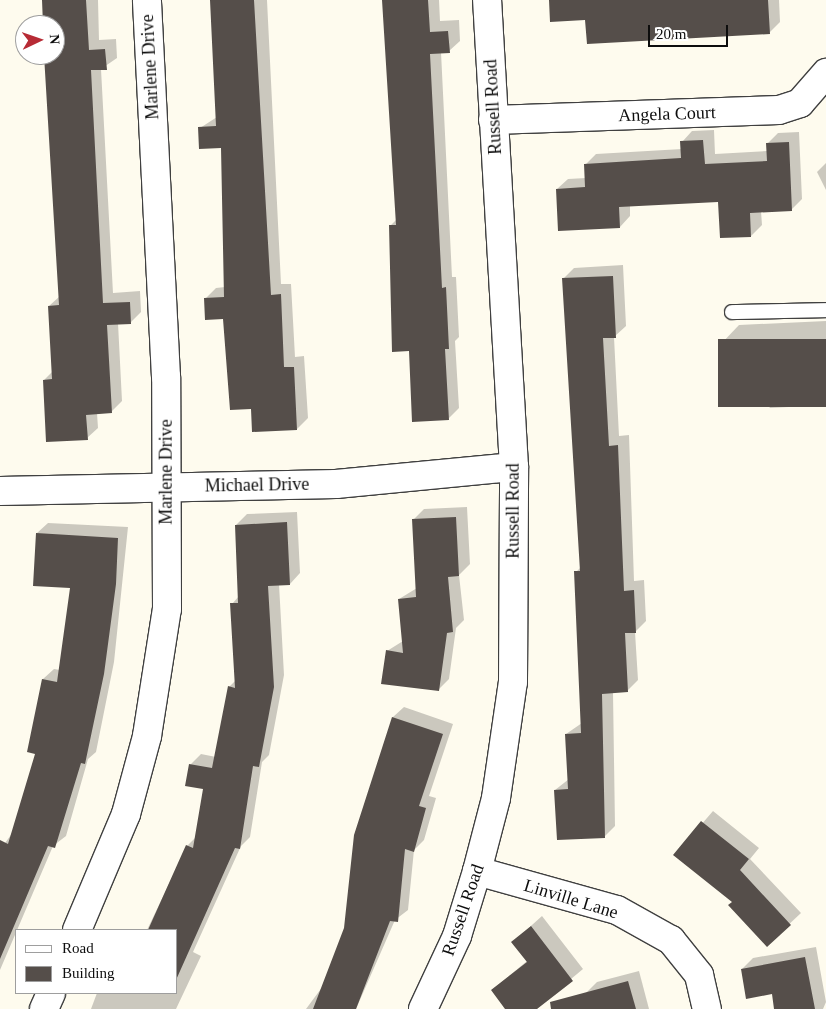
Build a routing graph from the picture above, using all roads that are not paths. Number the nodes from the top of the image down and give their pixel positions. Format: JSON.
{"nodes":[{"id":1,"x":147,"y":0,"type":"edge"},
{"id":2,"x":487,"y":0,"type":"edge"},
{"id":3,"x":826,"y":73,"type":"edge"},
{"id":4,"x":493,"y":120,"type":"junction"},
{"id":5,"x":826,"y":310,"type":"edge"},
{"id":6,"x":732,"y":312,"type":"dead end"},
{"id":7,"x":514,"y":467,"type":"junction"},
{"id":8,"x":166,"y":487,"type":"junction"},
{"id":9,"x":0,"y":491,"type":"edge"},
{"id":10,"x":477,"y":871,"type":"junction"},
{"id":11,"x":77,"y":929,"type":"edge"},
{"id":12,"x":50,"y":994,"type":"edge"},
{"id":13,"x":44,"y":1009,"type":"edge"},
{"id":14,"x":423,"y":1009,"type":"edge"},
{"id":15,"x":707,"y":1009,"type":"edge"}],
"edges":[{"from":1,"to":8,"type":"street","name":"Marlene Drive"},
{"from":2,"to":4,"type":"street","name":"Russell Road"},
{"from":3,"to":4,"type":"street","name":"Angela Court"},
{"from":4,"to":7,"type":"street","name":"Russell Road"},
{"from":5,"to":6,"type":"lane"},
{"from":7,"to":8,"type":"street","name":"Michael Drive"},
{"from":7,"to":10,"type":"street","name":"Russell Road"},
{"from":8,"to":9,"type":"street","name":"Michael Drive"},
{"from":8,"to":11,"type":"street","name":"Marlene Drive"},
{"from":10,"to":14,"type":"street","name":"Russell Road"},
{"from":10,"to":15,"type":"street","name":"Linville Lane"},
{"from":12,"to":13,"type":"street"}]}
